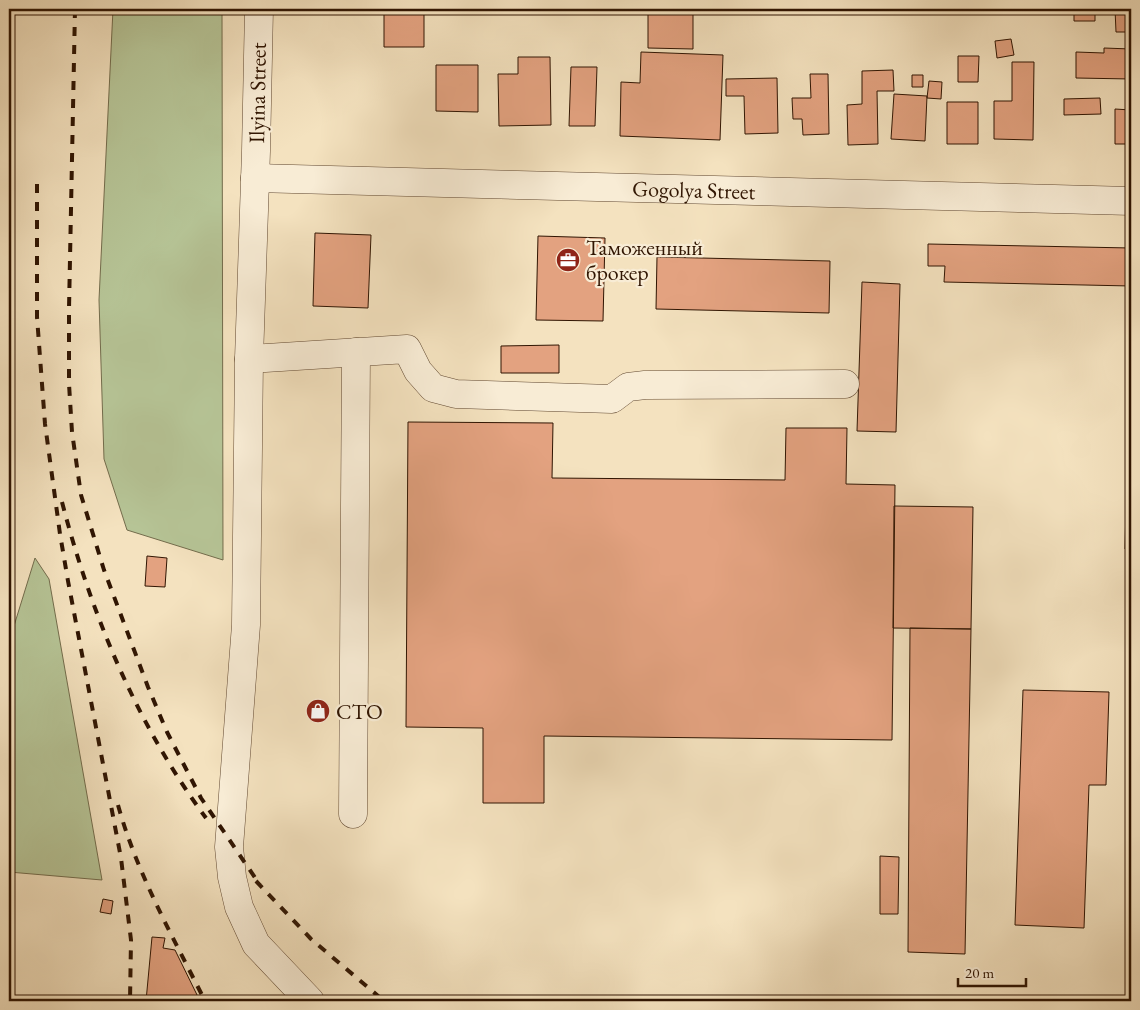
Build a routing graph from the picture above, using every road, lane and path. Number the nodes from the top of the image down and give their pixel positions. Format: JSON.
{"nodes":[{"id":1,"x":259,"y":9,"type":"edge"},
{"id":2,"x":255,"y":178,"type":"junction"},
{"id":3,"x":1131,"y":201,"type":"edge"},
{"id":4,"x":356,"y":352,"type":"junction"},
{"id":5,"x":249,"y":359,"type":"junction"},
{"id":6,"x":845,"y":384,"type":"dead end"},
{"id":7,"x":353,"y":814,"type":"dead end"},
{"id":8,"x":310,"y":1001,"type":"edge"}],
"edges":[{"from":1,"to":2,"type":"street","name":"Ilyina Street"},
{"from":2,"to":3,"type":"street","name":"Gogolya Street"},
{"from":2,"to":5,"type":"street","name":"Ilyina Street"},
{"from":4,"to":5,"type":"street"},
{"from":4,"to":6,"type":"street"},
{"from":4,"to":7,"type":"street"},
{"from":5,"to":8,"type":"street","name":"Ilyina Street"}]}
